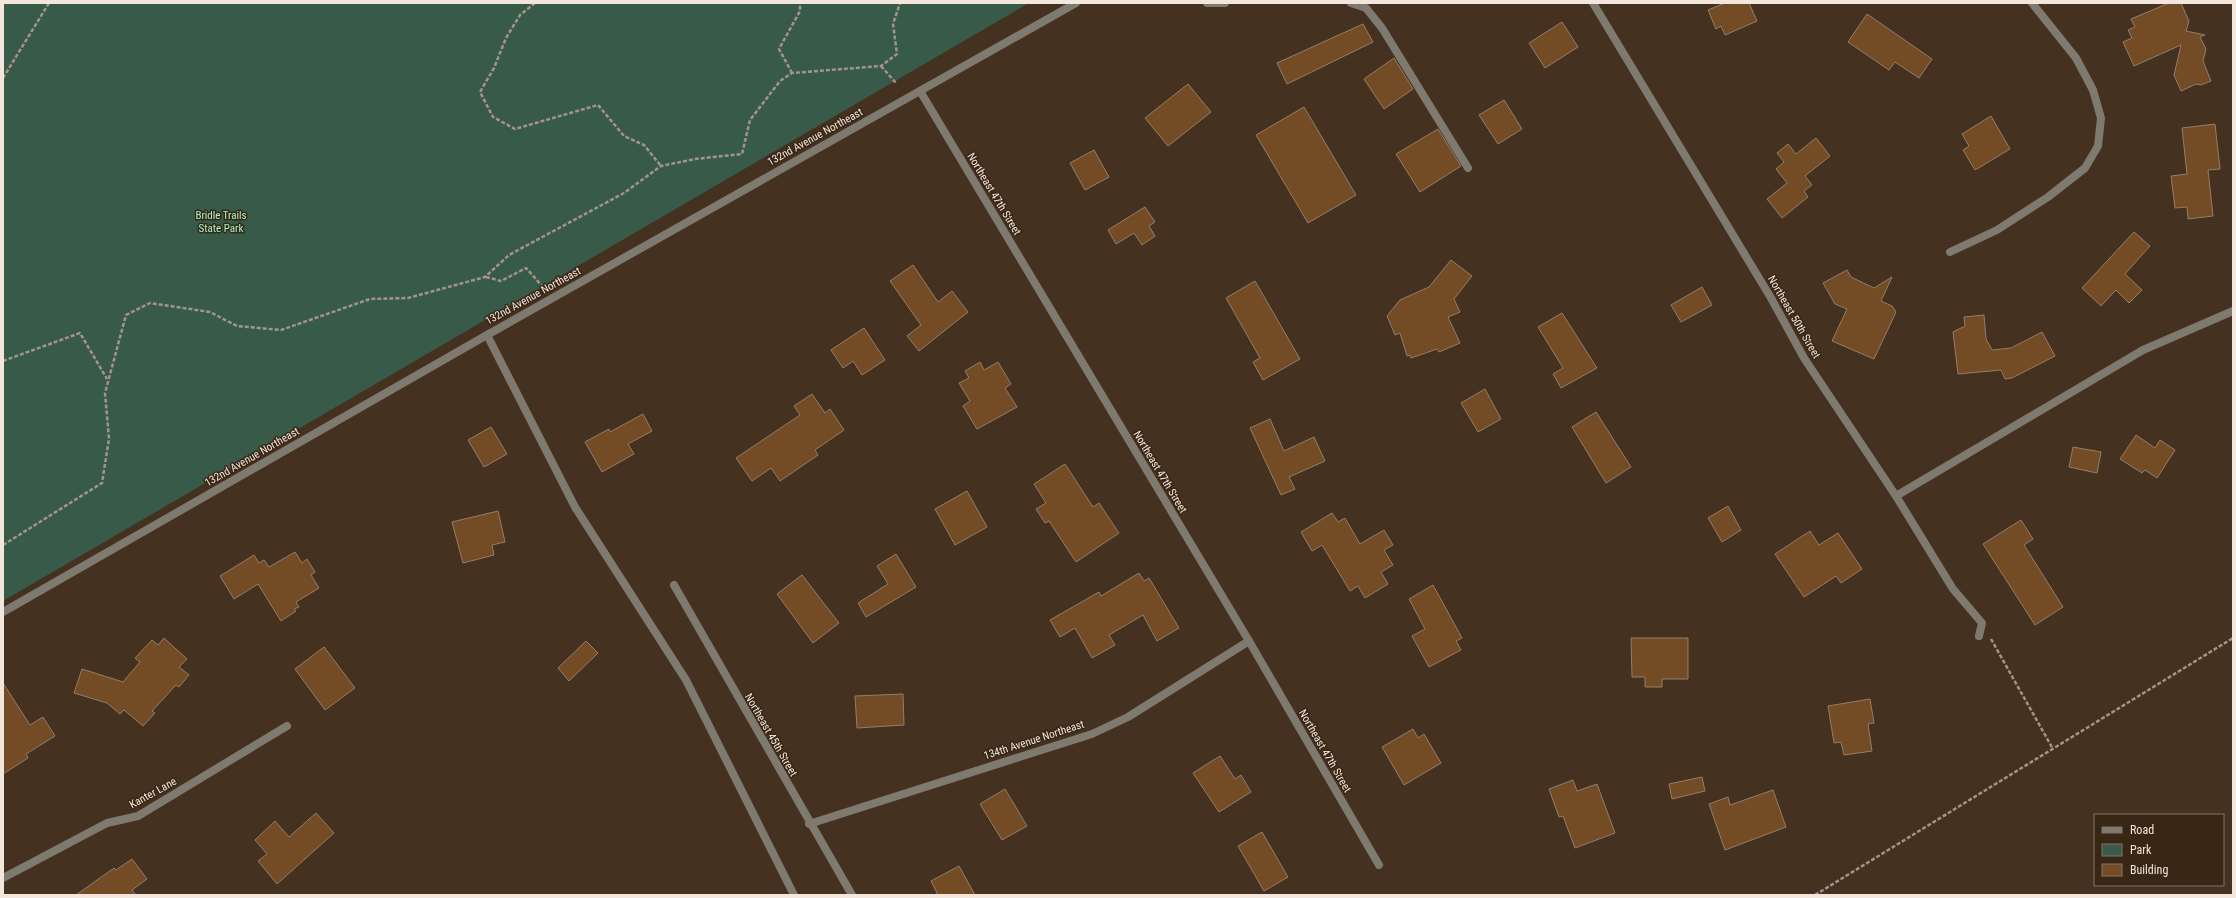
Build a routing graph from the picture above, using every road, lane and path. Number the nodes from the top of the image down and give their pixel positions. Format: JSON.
{"nodes":[{"id":1,"x":49,"y":3,"type":"edge"},
{"id":2,"x":535,"y":3,"type":"edge"},
{"id":3,"x":800,"y":3,"type":"edge"},
{"id":4,"x":900,"y":3,"type":"edge"},
{"id":5,"x":1076,"y":3,"type":"edge"},
{"id":6,"x":1207,"y":3,"type":"edge"},
{"id":7,"x":1226,"y":3,"type":"edge"},
{"id":8,"x":1351,"y":3,"type":"edge"},
{"id":9,"x":1593,"y":3,"type":"edge"},
{"id":10,"x":2032,"y":3,"type":"edge"},
{"id":11,"x":881,"y":66,"type":"junction"},
{"id":12,"x":792,"y":73,"type":"junction"},
{"id":13,"x":3,"y":78,"type":"edge"},
{"id":14,"x":896,"y":83,"type":"dead end"},
{"id":15,"x":920,"y":91,"type":"junction"},
{"id":16,"x":661,"y":166,"type":"junction"},
{"id":17,"x":1468,"y":168,"type":"dead end"},
{"id":18,"x":1950,"y":252,"type":"dead end"},
{"id":19,"x":485,"y":277,"type":"junction"},
{"id":20,"x":553,"y":298,"type":"junction"},
{"id":21,"x":2233,"y":311,"type":"edge"},
{"id":22,"x":487,"y":335,"type":"junction"},
{"id":23,"x":3,"y":361,"type":"edge"},
{"id":24,"x":108,"y":379,"type":"junction"},
{"id":25,"x":1896,"y":496,"type":"junction"},
{"id":26,"x":3,"y":545,"type":"edge"},
{"id":27,"x":674,"y":585,"type":"dead end"},
{"id":28,"x":3,"y":612,"type":"edge"},
{"id":29,"x":1982,"y":623,"type":"junction"},
{"id":30,"x":1980,"y":636,"type":"dead end"},
{"id":31,"x":2233,"y":638,"type":"edge"},
{"id":32,"x":1249,"y":641,"type":"junction"},
{"id":33,"x":287,"y":726,"type":"dead end"},
{"id":34,"x":2053,"y":749,"type":"junction"},
{"id":35,"x":809,"y":824,"type":"junction"},
{"id":36,"x":1379,"y":865,"type":"dead end"},
{"id":37,"x":3,"y":878,"type":"edge"},
{"id":38,"x":794,"y":895,"type":"edge"},
{"id":39,"x":852,"y":895,"type":"edge"},
{"id":40,"x":1814,"y":895,"type":"edge"}],
"edges":[{"from":1,"to":13,"type":"path"},
{"from":2,"to":16,"type":"path"},
{"from":3,"to":12,"type":"path"},
{"from":4,"to":11,"type":"path"},
{"from":5,"to":15,"type":"street","name":"132nd Avenue Northeast"},
{"from":6,"to":7,"type":"street"},
{"from":8,"to":17,"type":"street"},
{"from":9,"to":25,"type":"street","name":"Northeast 50th Street"},
{"from":10,"to":18,"type":"street"},
{"from":11,"to":12,"type":"path"},
{"from":11,"to":14,"type":"path"},
{"from":12,"to":16,"type":"path"},
{"from":15,"to":20,"type":"street","name":"132nd Avenue Northeast"},
{"from":15,"to":32,"type":"street","name":"Northeast 47th Street"},
{"from":16,"to":19,"type":"path"},
{"from":19,"to":20,"type":"path"},
{"from":19,"to":24,"type":"path"},
{"from":20,"to":22,"type":"street","name":"132nd Avenue Northeast"},
{"from":21,"to":25,"type":"street"},
{"from":22,"to":28,"type":"street","name":"132nd Avenue Northeast"},
{"from":22,"to":38,"type":"street"},
{"from":23,"to":24,"type":"path"},
{"from":24,"to":26,"type":"path"},
{"from":25,"to":29,"type":"street","name":"Northeast 50th Street"},
{"from":27,"to":35,"type":"street","name":"Northeast 45th Street"},
{"from":29,"to":30,"type":"street"},
{"from":29,"to":34,"type":"path"},
{"from":31,"to":34,"type":"path"},
{"from":32,"to":35,"type":"street","name":"134th Avenue Northeast"},
{"from":32,"to":36,"type":"street","name":"Northeast 47th Street"},
{"from":33,"to":37,"type":"street","name":"Kanter Lane"},
{"from":34,"to":40,"type":"path"},
{"from":35,"to":39,"type":"street","name":"Northeast 45th Street"}]}
